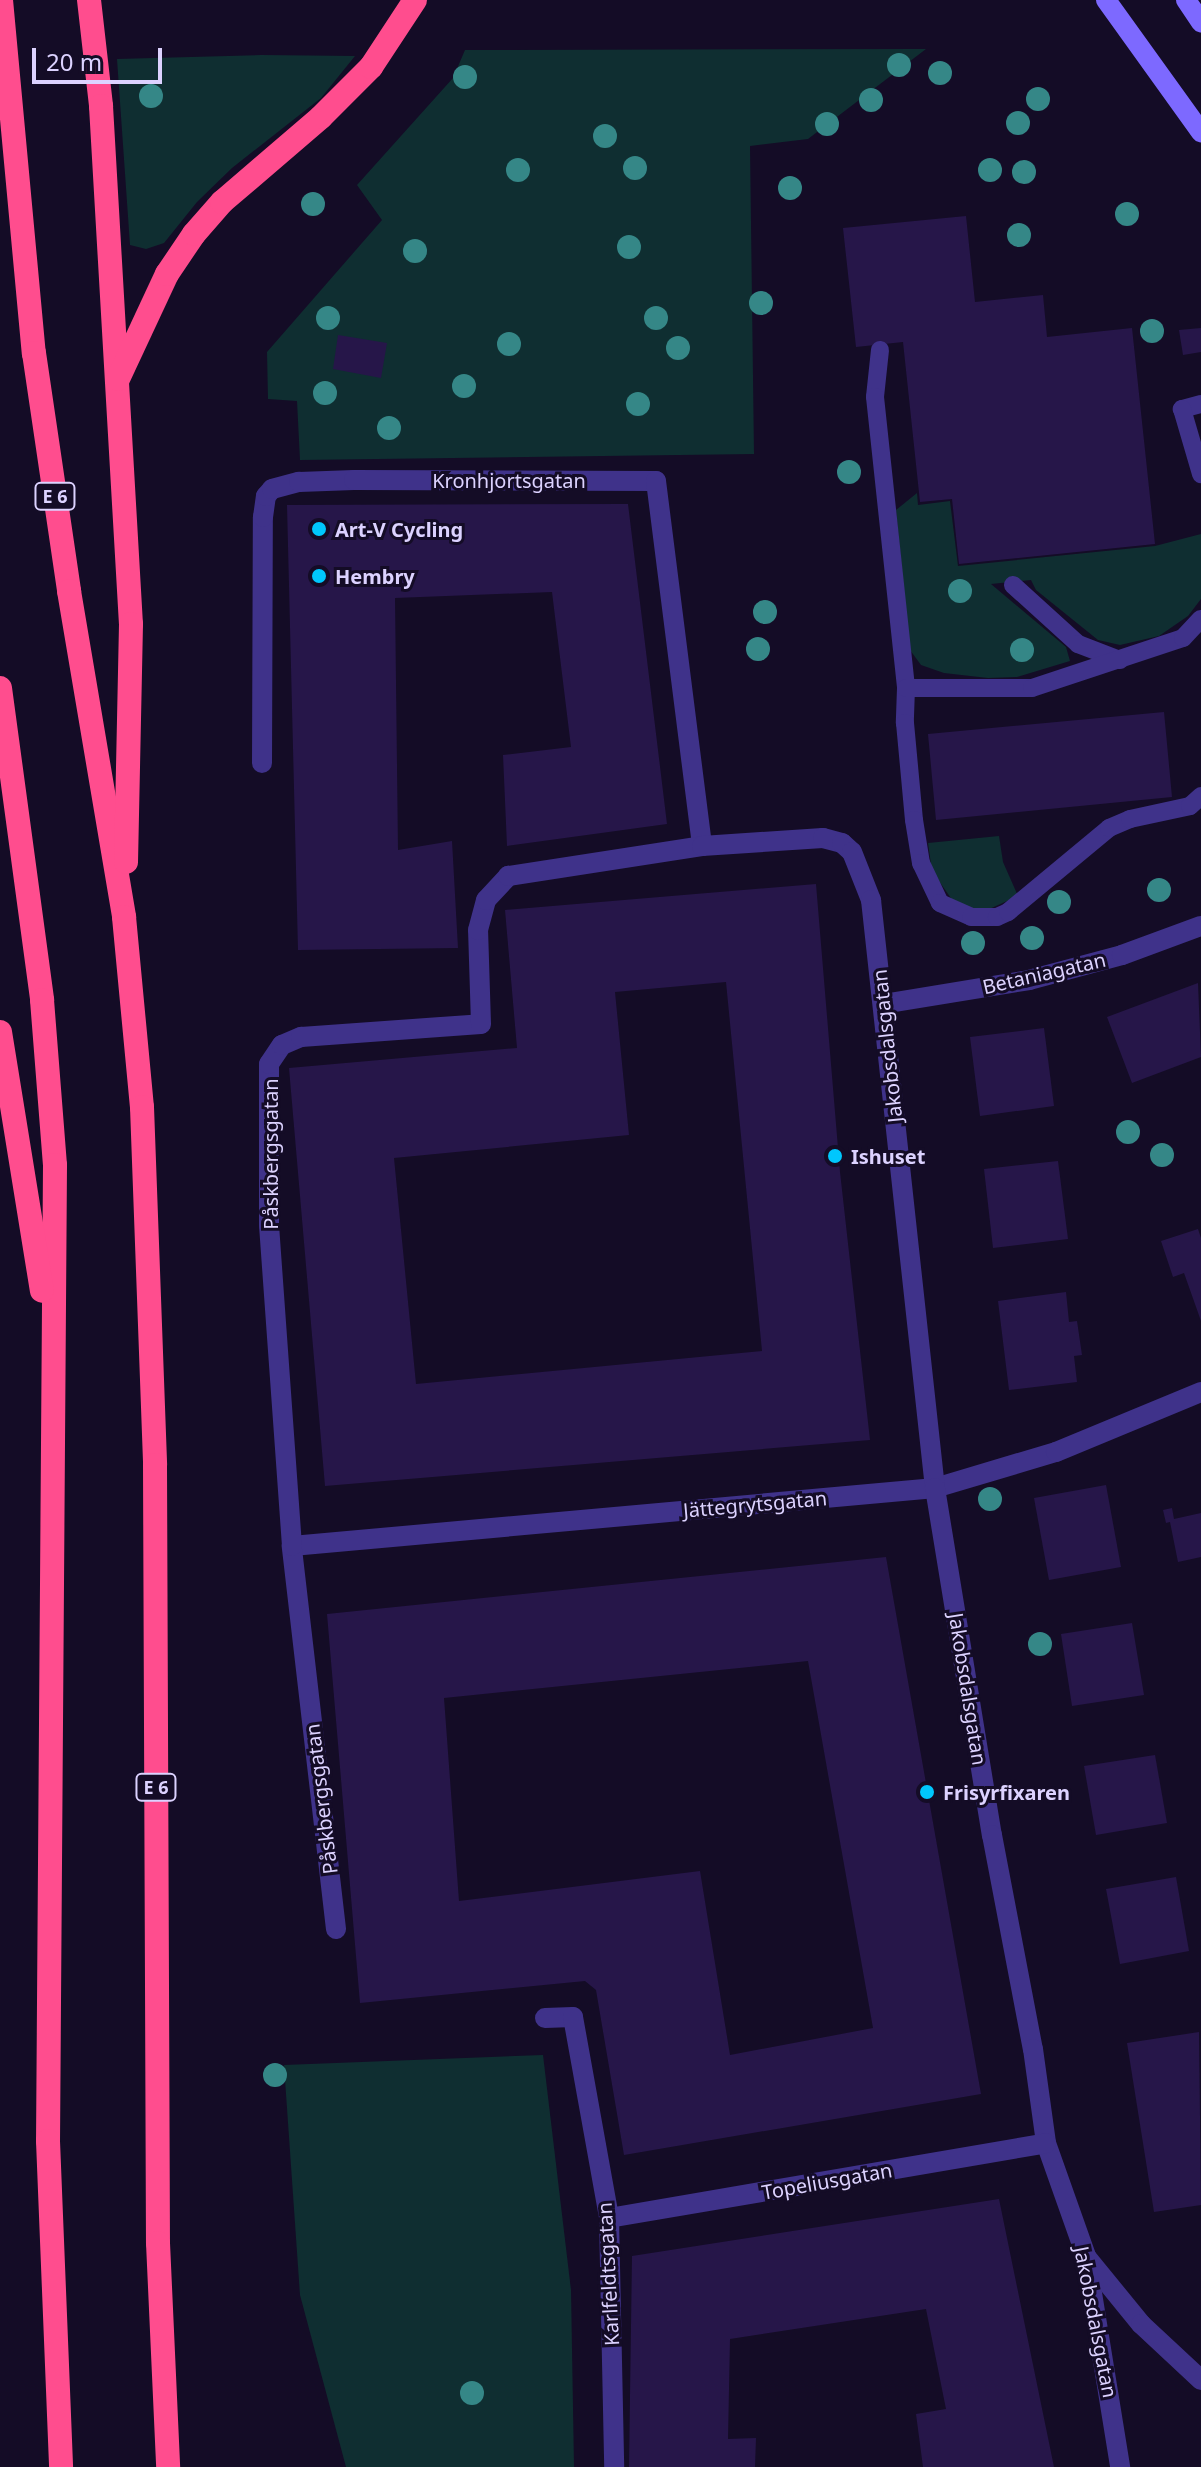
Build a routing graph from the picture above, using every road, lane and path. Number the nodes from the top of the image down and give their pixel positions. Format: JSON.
{"nodes":[{"id":1,"x":1,"y":0,"type":"edge"},
{"id":2,"x":89,"y":0,"type":"edge"},
{"id":3,"x":415,"y":0,"type":"edge"},
{"id":4,"x":1106,"y":0,"type":"edge"},
{"id":5,"x":1186,"y":0,"type":"edge"},
{"id":6,"x":1201,"y":22,"type":"edge"},
{"id":7,"x":1201,"y":132,"type":"edge"},
{"id":8,"x":880,"y":350,"type":"dead end"},
{"id":9,"x":116,"y":385,"type":"junction"},
{"id":10,"x":1201,"y":404,"type":"edge"},
{"id":11,"x":1201,"y":474,"type":"edge"},
{"id":12,"x":1013,"y":585,"type":"dead end"},
{"id":13,"x":1201,"y":619,"type":"edge"},
{"id":14,"x":1121,"y":660,"type":"junction"},
{"id":15,"x":0,"y":688,"type":"edge"},
{"id":16,"x":906,"y":688,"type":"junction"},
{"id":17,"x":262,"y":763,"type":"dead end"},
{"id":18,"x":1201,"y":796,"type":"edge"},
{"id":19,"x":702,"y":846,"type":"junction"},
{"id":20,"x":871,"y":900,"type":"joint"},
{"id":21,"x":124,"y":917,"type":"junction"},
{"id":22,"x":1201,"y":926,"type":"edge"},
{"id":23,"x":883,"y":1004,"type":"junction"},
{"id":24,"x":0,"y":1032,"type":"edge"},
{"id":25,"x":53,"y":1364,"type":"junction"},
{"id":26,"x":1201,"y":1392,"type":"edge"},
{"id":27,"x":935,"y":1488,"type":"junction"},
{"id":28,"x":292,"y":1546,"type":"junction"},
{"id":29,"x":336,"y":1929,"type":"dead end"},
{"id":30,"x":545,"y":2018,"type":"dead end"},
{"id":31,"x":1046,"y":2143,"type":"junction"},
{"id":32,"x":609,"y":2218,"type":"junction"},
{"id":33,"x":1086,"y":2256,"type":"junction"},
{"id":34,"x":1201,"y":2380,"type":"edge"},
{"id":35,"x":61,"y":2467,"type":"edge"},
{"id":36,"x":168,"y":2467,"type":"edge"},
{"id":37,"x":614,"y":2467,"type":"edge"},
{"id":38,"x":1120,"y":2467,"type":"edge"}],
"edges":[{"from":1,"to":21,"type":"highway","number":"E 6"},
{"from":2,"to":9,"type":"highway"},
{"from":3,"to":9,"type":"highway"},
{"from":4,"to":7,"type":"street"},
{"from":5,"to":6,"type":"street"},
{"from":8,"to":16,"type":"lane"},
{"from":9,"to":21,"type":"highway"},
{"from":10,"to":11,"type":"lane"},
{"from":12,"to":14,"type":"lane"},
{"from":13,"to":14,"type":"lane"},
{"from":14,"to":16,"type":"lane"},
{"from":15,"to":25,"type":"highway"},
{"from":16,"to":18,"type":"lane"},
{"from":17,"to":19,"type":"street","name":"Kronhjortsgatan"},
{"from":19,"to":20,"type":"street","name":"Påskbergsgatan"},
{"from":19,"to":28,"type":"street","name":"Påskbergsgatan"},
{"from":20,"to":23,"type":"street","name":"Jakobsdalsgatan"},
{"from":21,"to":36,"type":"highway","number":"E 6"},
{"from":22,"to":23,"type":"street","name":"Betaniagatan"},
{"from":23,"to":27,"type":"street","name":"Jakobsdalsgatan"},
{"from":24,"to":25,"type":"highway"},
{"from":25,"to":35,"type":"highway"},
{"from":26,"to":27,"type":"street","name":"Jättegrytsgatan"},
{"from":27,"to":28,"type":"street","name":"Jättegrytsgatan"},
{"from":27,"to":31,"type":"street","name":"Jakobsdalsgatan"},
{"from":28,"to":29,"type":"street","name":"Påskbergsgatan"},
{"from":30,"to":32,"type":"street","name":"Karlfeldtsgatan"},
{"from":31,"to":32,"type":"street","name":"Topeliusgatan"},
{"from":31,"to":33,"type":"street","name":"Jakobsdalsgatan"},
{"from":32,"to":37,"type":"street","name":"Karlfeldtsgatan"},
{"from":33,"to":34,"type":"street"},
{"from":33,"to":38,"type":"street","name":"Jakobsdalsgatan"}]}
